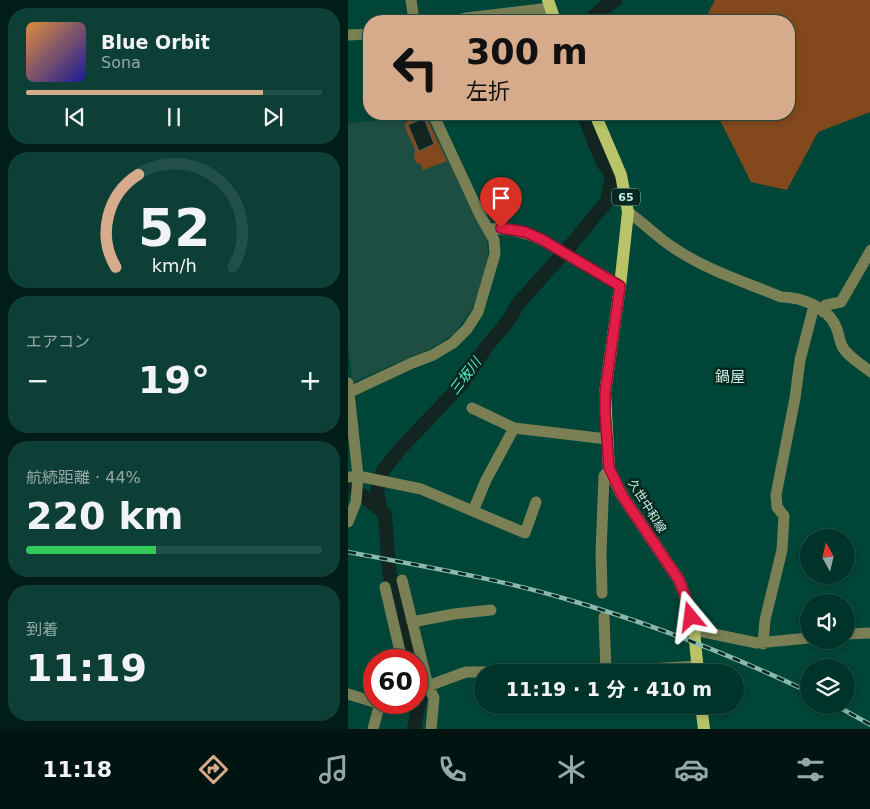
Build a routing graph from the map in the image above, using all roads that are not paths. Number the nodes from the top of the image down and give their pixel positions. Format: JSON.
{"nodes":[{"id":1,"x":411,"y":0,"type":"edge"},
{"id":2,"x":549,"y":4,"type":"edge"},
{"id":3,"x":413,"y":15,"type":"edge"},
{"id":4,"x":484,"y":15,"type":"edge"},
{"id":5,"x":363,"y":34,"type":"edge"},
{"id":6,"x":348,"y":35,"type":"edge"},
{"id":7,"x":436,"y":120,"type":"edge"},
{"id":8,"x":598,"y":120,"type":"edge"},
{"id":9,"x":628,"y":212,"type":"junction"},
{"id":10,"x":489,"y":229,"type":"junction"},
{"id":11,"x":870,"y":250,"type":"edge"},
{"id":12,"x":620,"y":286,"type":"junction"},
{"id":13,"x":819,"y":309,"type":"junction"},
{"id":14,"x":870,"y":372,"type":"edge"},
{"id":15,"x":349,"y":388,"type":"edge"},
{"id":16,"x":472,"y":408,"type":"dead end"},
{"id":17,"x":514,"y":428,"type":"junction"},
{"id":18,"x":607,"y":439,"type":"junction"},
{"id":19,"x":609,"y":468,"type":"junction"},
{"id":20,"x":353,"y":477,"type":"edge"},
{"id":21,"x":352,"y":499,"type":"edge"},
{"id":22,"x":536,"y":502,"type":"dead end"},
{"id":23,"x":473,"y":511,"type":"junction"},
{"id":24,"x":348,"y":522,"type":"edge"},
{"id":25,"x":402,"y":580,"type":"dead end"},
{"id":26,"x":385,"y":587,"type":"dead end"},
{"id":27,"x":602,"y":593,"type":"dead end"},
{"id":28,"x":491,"y":610,"type":"dead end"},
{"id":29,"x":604,"y":617,"type":"dead end"},
{"id":30,"x":412,"y":622,"type":"junction"},
{"id":31,"x":694,"y":630,"type":"junction"},
{"id":32,"x":870,"y":633,"type":"edge"},
{"id":33,"x":855,"y":634,"type":"edge"},
{"id":34,"x":800,"y":639,"type":"edge"},
{"id":35,"x":763,"y":644,"type":"junction"},
{"id":36,"x":399,"y":649,"type":"edge"},
{"id":37,"x":416,"y":649,"type":"edge"},
{"id":38,"x":606,"y":664,"type":"edge"},
{"id":39,"x":697,"y":664,"type":"edge"},
{"id":40,"x":474,"y":672,"type":"edge"},
{"id":41,"x":428,"y":686,"type":"edge"},
{"id":42,"x":428,"y":693,"type":"edge"},
{"id":43,"x":348,"y":694,"type":"edge"},
{"id":44,"x":363,"y":698,"type":"edge"},
{"id":45,"x":376,"y":714,"type":"edge"},
{"id":46,"x":703,"y":714,"type":"edge"},
{"id":47,"x":373,"y":729,"type":"edge"},
{"id":48,"x":430,"y":729,"type":"edge"},
{"id":49,"x":704,"y":729,"type":"edge"}],
"edges":[{"from":1,"to":3,"type":"street"},
{"from":2,"to":4,"type":"street"},
{"from":5,"to":6,"type":"street"},
{"from":7,"to":10,"type":"street"},
{"from":8,"to":9,"type":"main road","name":"久世中和線","number":"65"},
{"from":9,"to":12,"type":"main road","name":"久世中和線","number":"65"},
{"from":9,"to":13,"type":"street"},
{"from":10,"to":12,"type":"street"},
{"from":10,"to":15,"type":"street"},
{"from":11,"to":13,"type":"street"},
{"from":12,"to":18,"type":"main road","name":"久世中和線","number":"65"},
{"from":13,"to":14,"type":"street"},
{"from":13,"to":35,"type":"street"},
{"from":15,"to":20,"type":"street"},
{"from":16,"to":17,"type":"street"},
{"from":17,"to":18,"type":"street"},
{"from":17,"to":23,"type":"street"},
{"from":18,"to":19,"type":"main road","name":"久世中和線","number":"65"},
{"from":19,"to":27,"type":"street"},
{"from":19,"to":31,"type":"main road","name":"久世中和線","number":"65"},
{"from":20,"to":21,"type":"street"},
{"from":20,"to":23,"type":"street"},
{"from":21,"to":24,"type":"street"},
{"from":22,"to":23,"type":"street"},
{"from":25,"to":30,"type":"street"},
{"from":26,"to":36,"type":"street"},
{"from":28,"to":30,"type":"street"},
{"from":29,"to":38,"type":"street"},
{"from":30,"to":37,"type":"street"},
{"from":31,"to":35,"type":"street"},
{"from":31,"to":39,"type":"main road","name":"久世中和線","number":"65"},
{"from":32,"to":33,"type":"street"},
{"from":34,"to":35,"type":"street"},
{"from":40,"to":41,"type":"street"},
{"from":42,"to":48,"type":"street"},
{"from":43,"to":44,"type":"street"},
{"from":45,"to":47,"type":"street"},
{"from":46,"to":49,"type":"main road"}]}
